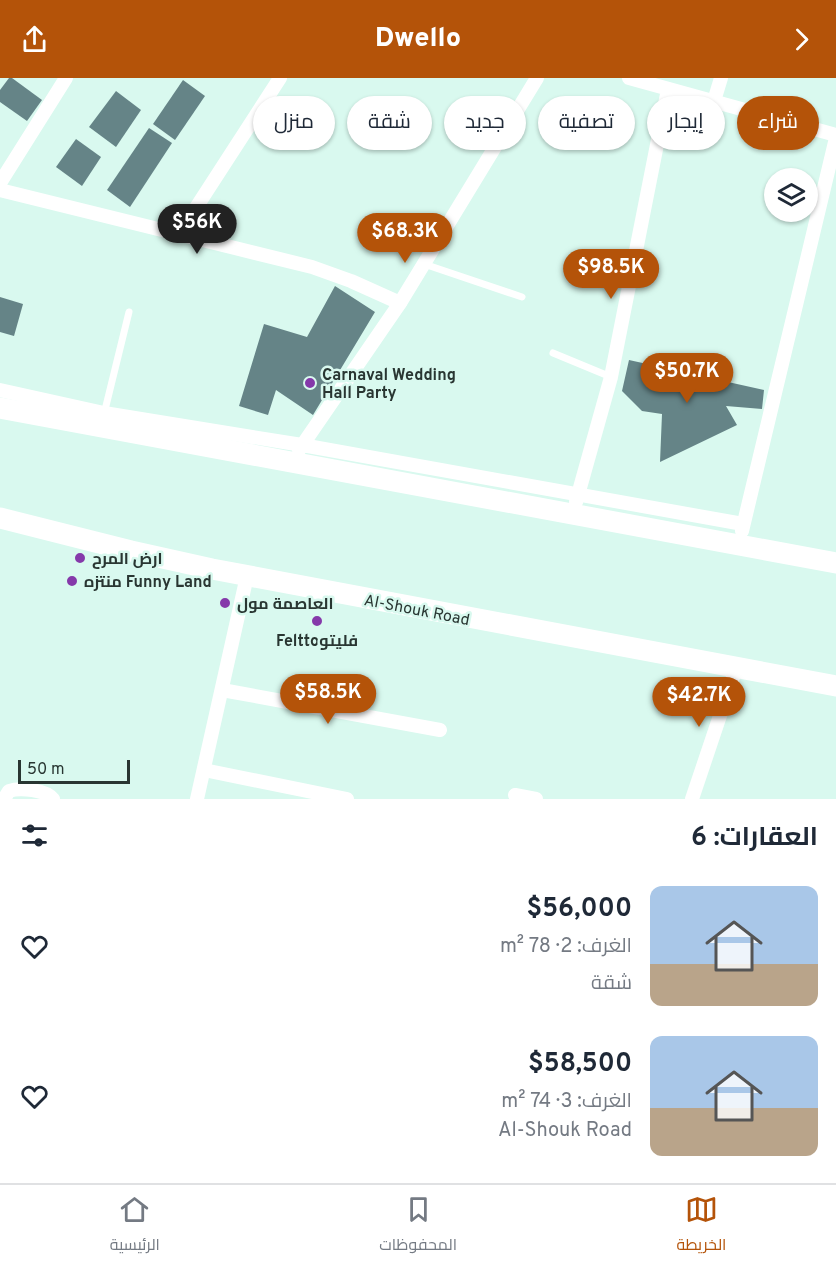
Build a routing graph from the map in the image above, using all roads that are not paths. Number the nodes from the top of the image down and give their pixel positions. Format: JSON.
{"nodes":[{"id":1,"x":66,"y":78,"type":"edge"},
{"id":2,"x":280,"y":78,"type":"edge"},
{"id":3,"x":537,"y":78,"type":"edge"},
{"id":4,"x":629,"y":78,"type":"edge"},
{"id":5,"x":722,"y":78,"type":"edge"},
{"id":6,"x":668,"y":89,"type":"junction"},
{"id":7,"x":695,"y":96,"type":"edge"},
{"id":8,"x":716,"y":96,"type":"edge"},
{"id":9,"x":725,"y":104,"type":"edge"},
{"id":10,"x":836,"y":137,"type":"edge"},
{"id":11,"x":0,"y":183,"type":"edge"},
{"id":12,"x":0,"y":190,"type":"edge"},
{"id":13,"x":179,"y":234,"type":"junction"},
{"id":14,"x":424,"y":264,"type":"junction"},
{"id":15,"x":522,"y":297,"type":"dead end"},
{"id":16,"x":400,"y":303,"type":"junction"},
{"id":17,"x":129,"y":312,"type":"dead end"},
{"id":18,"x":553,"y":353,"type":"dead end"},
{"id":19,"x":611,"y":377,"type":"junction"},
{"id":20,"x":0,"y":390,"type":"edge"},
{"id":21,"x":0,"y":408,"type":"edge"},
{"id":22,"x":103,"y":421,"type":"junction"},
{"id":23,"x":297,"y":454,"type":"junction"},
{"id":24,"x":575,"y":504,"type":"junction"},
{"id":25,"x":0,"y":518,"type":"edge"},
{"id":26,"x":743,"y":524,"type":"junction"},
{"id":27,"x":739,"y":544,"type":"junction"},
{"id":28,"x":836,"y":562,"type":"edge"},
{"id":29,"x":247,"y":576,"type":"junction"},
{"id":30,"x":736,"y":668,"type":"junction"},
{"id":31,"x":836,"y":686,"type":"edge"},
{"id":32,"x":222,"y":690,"type":"junction"},
{"id":33,"x":440,"y":730,"type":"dead end"},
{"id":34,"x":204,"y":770,"type":"junction"},
{"id":35,"x":515,"y":795,"type":"dead end"},
{"id":36,"x":4,"y":799,"type":"edge"},
{"id":37,"x":53,"y":799,"type":"edge"},
{"id":38,"x":197,"y":799,"type":"edge"},
{"id":39,"x":347,"y":799,"type":"edge"},
{"id":40,"x":536,"y":799,"type":"edge"},
{"id":41,"x":692,"y":799,"type":"edge"}],
"edges":[{"from":1,"to":11,"type":"street"},
{"from":2,"to":13,"type":"street"},
{"from":3,"to":14,"type":"street"},
{"from":4,"to":6,"type":"street"},
{"from":5,"to":8,"type":"street"},
{"from":6,"to":7,"type":"street"},
{"from":6,"to":19,"type":"street"},
{"from":9,"to":10,"type":"street"},
{"from":10,"to":26,"type":"street"},
{"from":12,"to":13,"type":"street"},
{"from":13,"to":16,"type":"street"},
{"from":14,"to":15,"type":"lane"},
{"from":14,"to":16,"type":"street"},
{"from":16,"to":23,"type":"street"},
{"from":17,"to":22,"type":"lane"},
{"from":18,"to":19,"type":"lane"},
{"from":19,"to":24,"type":"street"},
{"from":20,"to":22,"type":"street"},
{"from":21,"to":22,"type":"main road"},
{"from":22,"to":23,"type":"main road"},
{"from":23,"to":24,"type":"main road"},
{"from":24,"to":26,"type":"street"},
{"from":24,"to":27,"type":"main road"},
{"from":25,"to":29,"type":"main road","name":"Al-Shouk Road"},
{"from":26,"to":27,"type":"street"},
{"from":27,"to":28,"type":"main road"},
{"from":29,"to":30,"type":"main road","name":"Al-Shouk Road"},
{"from":29,"to":32,"type":"street"},
{"from":30,"to":31,"type":"main road","name":"Al-Shouk Road"},
{"from":30,"to":41,"type":"street"},
{"from":32,"to":33,"type":"street"},
{"from":32,"to":34,"type":"street"},
{"from":34,"to":38,"type":"street"},
{"from":34,"to":39,"type":"street"},
{"from":35,"to":40,"type":"street"},
{"from":36,"to":37,"type":"street"}]}
